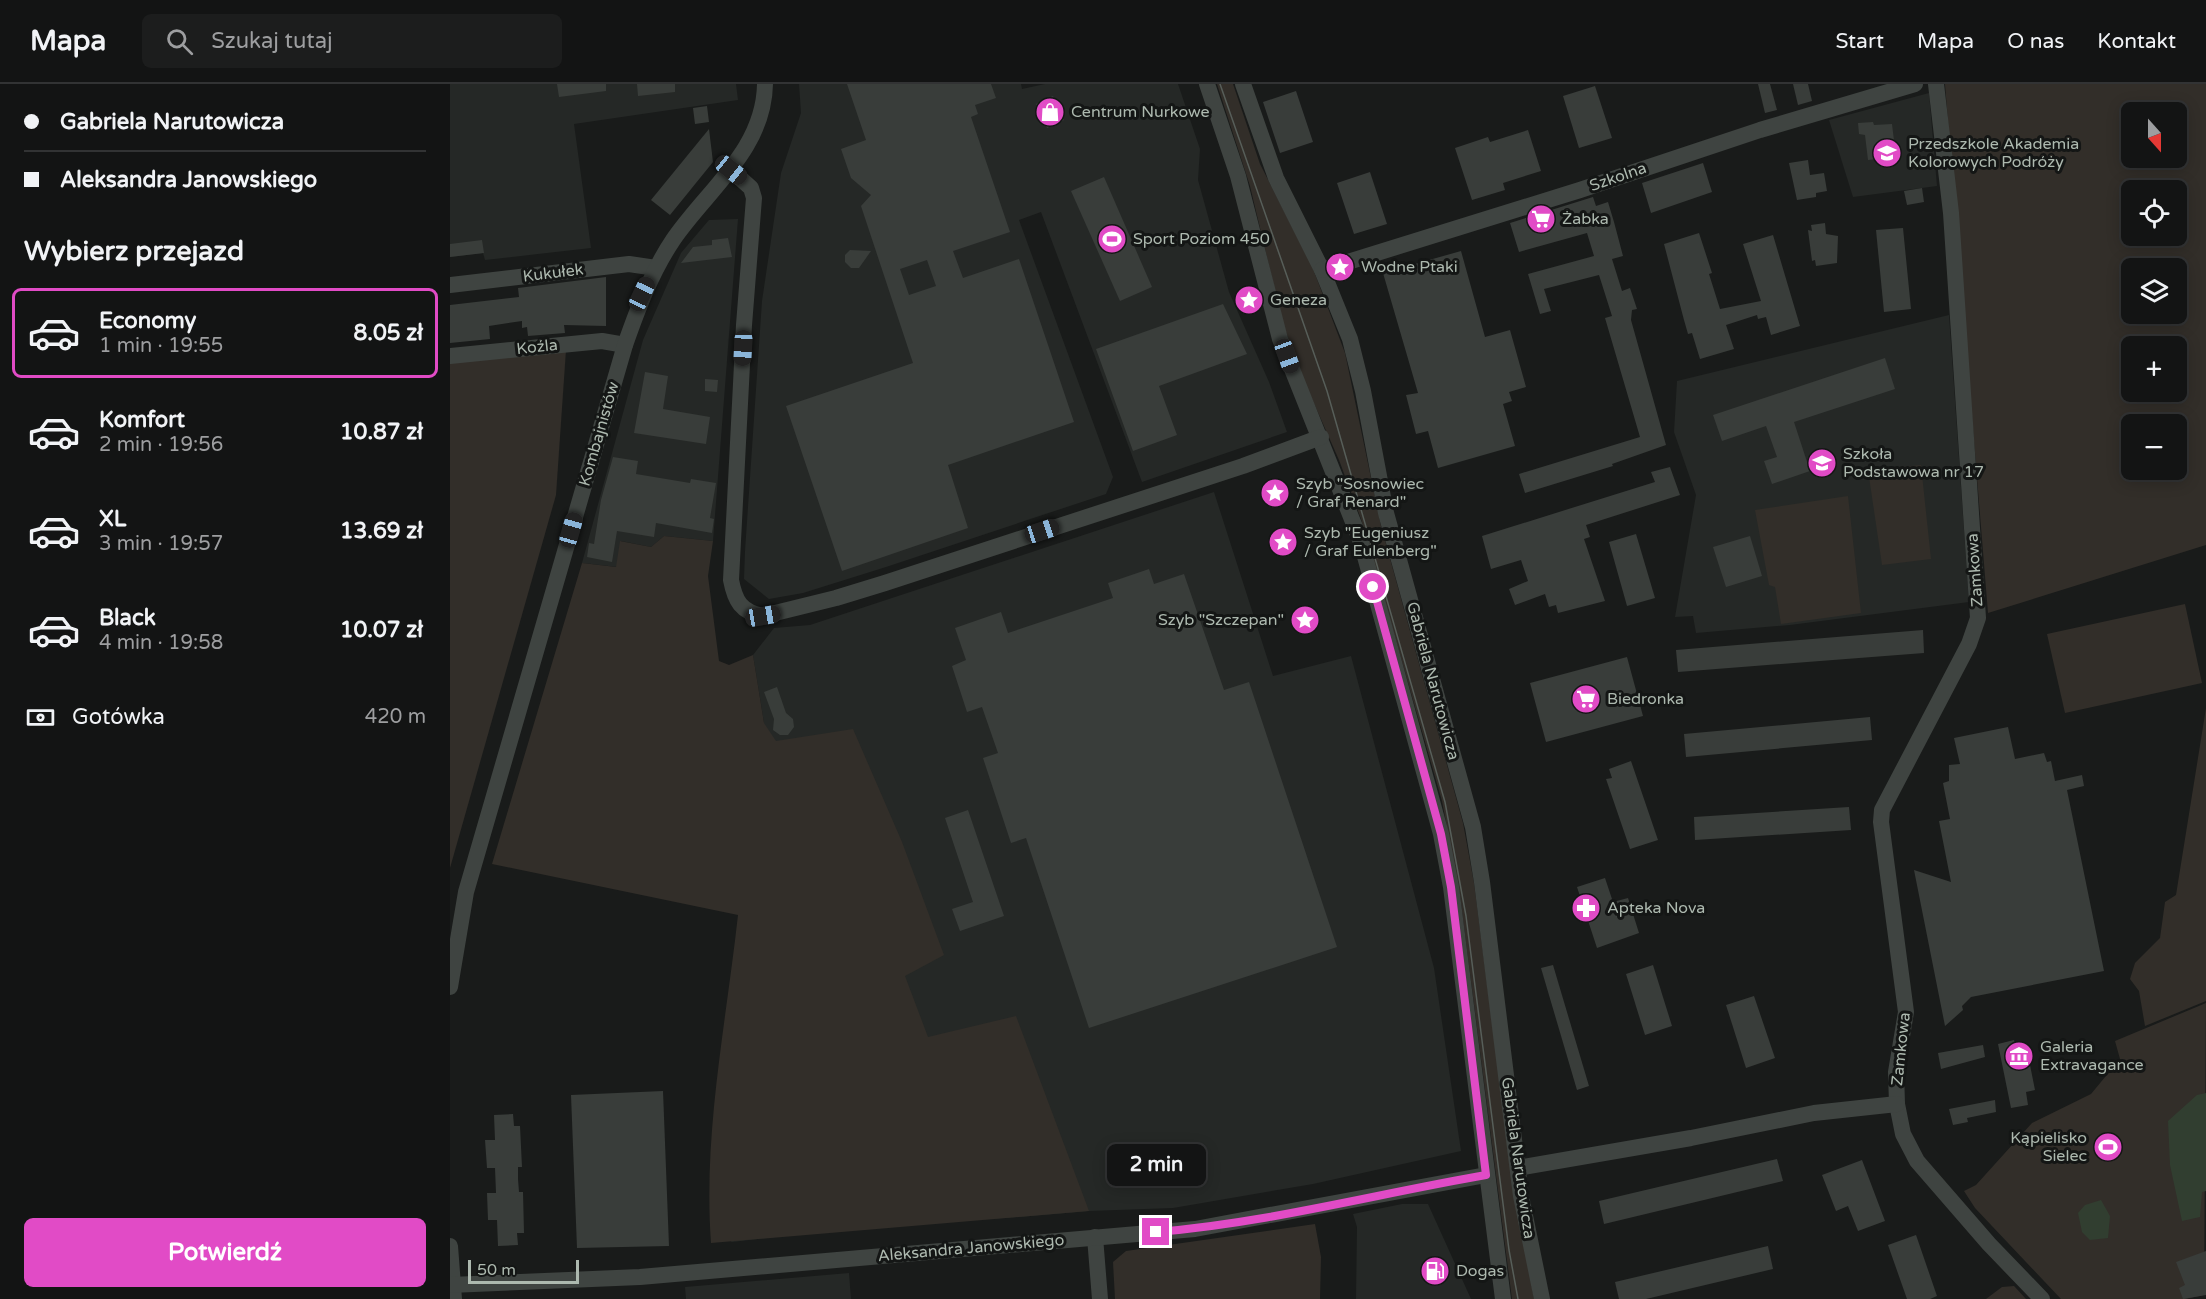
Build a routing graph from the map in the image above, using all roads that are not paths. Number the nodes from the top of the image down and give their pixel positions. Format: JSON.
{"nodes":[{"id":1,"x":765,"y":84,"type":"edge"},
{"id":2,"x":1207,"y":84,"type":"edge"},
{"id":3,"x":1243,"y":84,"type":"edge"},
{"id":4,"x":1915,"y":84,"type":"edge"},
{"id":5,"x":1936,"y":84,"type":"edge"},
{"id":6,"x":731,"y":170,"type":"junction"},
{"id":7,"x":656,"y":268,"type":"junction"},
{"id":8,"x":1322,"y":270,"type":"junction"},
{"id":9,"x":450,"y":285,"type":"edge"},
{"id":10,"x":625,"y":345,"type":"junction"},
{"id":11,"x":450,"y":356,"type":"edge"},
{"id":12,"x":1321,"y":436,"type":"junction"},
{"id":13,"x":450,"y":987,"type":"edge"},
{"id":14,"x":1897,"y":1104,"type":"junction"},
{"id":15,"x":1518,"y":1168,"type":"junction"},
{"id":16,"x":1486,"y":1175,"type":"junction"},
{"id":17,"x":1095,"y":1237,"type":"junction"},
{"id":18,"x":450,"y":1246,"type":"edge"},
{"id":19,"x":452,"y":1289,"type":"edge"},
{"id":20,"x":1100,"y":1299,"type":"edge"},
{"id":21,"x":1503,"y":1299,"type":"edge"},
{"id":22,"x":1542,"y":1299,"type":"edge"},
{"id":23,"x":2042,"y":1299,"type":"edge"}],
"edges":[{"from":1,"to":6,"type":"street","name":"Kombajnistów"},
{"from":2,"to":12,"type":"street","name":"Gabriela Narutowicza"},
{"from":3,"to":8,"type":"street","name":"Gabriela Narutowicza"},
{"from":4,"to":8,"type":"street","name":"Szkolna"},
{"from":5,"to":14,"type":"street","name":"Zamkowa"},
{"from":6,"to":7,"type":"street","name":"Kombajnistów"},
{"from":6,"to":12,"type":"street"},
{"from":7,"to":9,"type":"street","name":"Kukułek"},
{"from":7,"to":10,"type":"street","name":"Kombajnistów"},
{"from":8,"to":15,"type":"street","name":"Gabriela Narutowicza"},
{"from":10,"to":11,"type":"street","name":"Koźla"},
{"from":10,"to":13,"type":"street","name":"Kombajnistów"},
{"from":12,"to":16,"type":"street","name":"Gabriela Narutowicza"},
{"from":14,"to":15,"type":"street","name":"Zamkowa"},
{"from":14,"to":23,"type":"street","name":"Zamkowa"},
{"from":15,"to":22,"type":"street","name":"Gabriela Narutowicza"},
{"from":16,"to":17,"type":"street","name":"Aleksandra Janowskiego"},
{"from":16,"to":21,"type":"street","name":"Gabriela Narutowicza"},
{"from":17,"to":19,"type":"street","name":"Aleksandra Janowskiego"},
{"from":17,"to":20,"type":"street"},
{"from":18,"to":19,"type":"street"}]}
